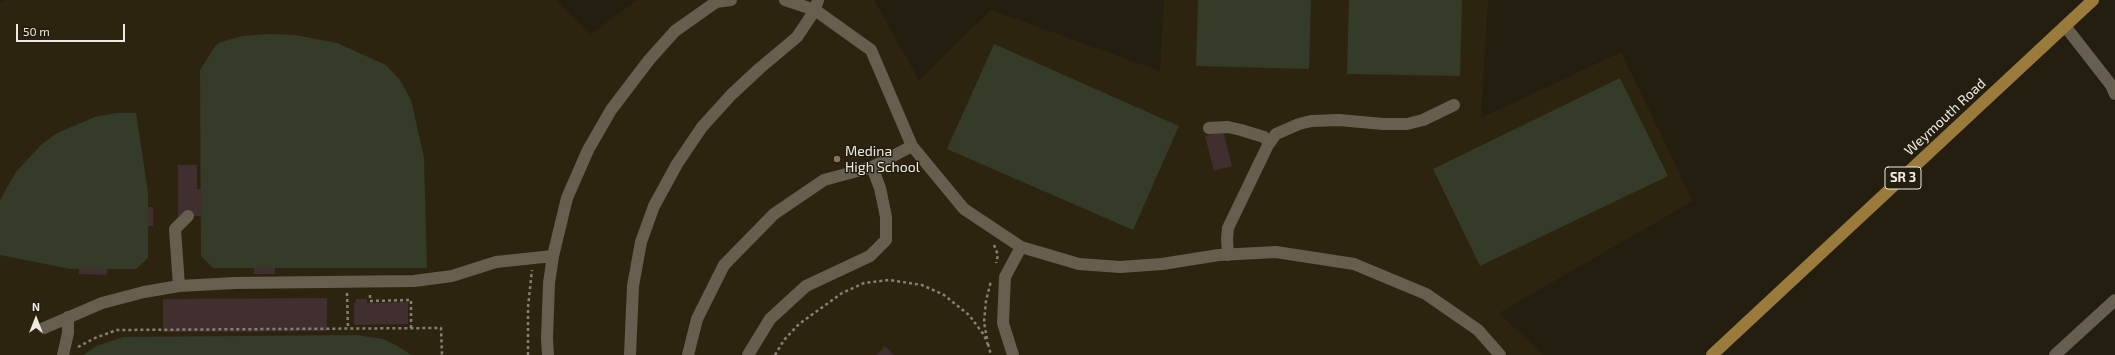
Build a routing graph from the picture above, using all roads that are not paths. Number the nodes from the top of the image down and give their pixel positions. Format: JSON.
{"nodes":[{"id":1,"x":731,"y":0,"type":"edge"},
{"id":2,"x":785,"y":0,"type":"edge"},
{"id":3,"x":2093,"y":0,"type":"edge"},
{"id":4,"x":816,"y":5,"type":"edge"},
{"id":5,"x":2065,"y":26,"type":"junction"},
{"id":6,"x":2115,"y":94,"type":"edge"},
{"id":7,"x":1454,"y":105,"type":"dead end"},
{"id":8,"x":1210,"y":128,"type":"dead end"},
{"id":9,"x":1268,"y":145,"type":"junction"},
{"id":10,"x":912,"y":146,"type":"junction"},
{"id":11,"x":872,"y":167,"type":"junction"},
{"id":12,"x":188,"y":216,"type":"dead end"},
{"id":13,"x":1021,"y":247,"type":"junction"},
{"id":14,"x":1228,"y":255,"type":"junction"},
{"id":15,"x":553,"y":256,"type":"junction"},
{"id":16,"x":179,"y":286,"type":"junction"},
{"id":17,"x":2115,"y":300,"type":"edge"},
{"id":18,"x":68,"y":317,"type":"junction"},
{"id":19,"x":44,"y":328,"type":"dead end"},
{"id":20,"x":63,"y":355,"type":"edge"},
{"id":21,"x":548,"y":355,"type":"edge"},
{"id":22,"x":630,"y":355,"type":"edge"},
{"id":23,"x":688,"y":355,"type":"edge"},
{"id":24,"x":748,"y":355,"type":"edge"},
{"id":25,"x":1013,"y":355,"type":"edge"},
{"id":26,"x":1500,"y":355,"type":"edge"},
{"id":27,"x":1712,"y":355,"type":"edge"},
{"id":28,"x":2055,"y":355,"type":"edge"}],
"edges":[{"from":1,"to":15,"type":"street"},
{"from":2,"to":4,"type":"street"},
{"from":3,"to":5,"type":"main road","name":"Weymouth Road","number":"SR 3"},
{"from":4,"to":10,"type":"street"},
{"from":4,"to":22,"type":"street"},
{"from":5,"to":6,"type":"street"},
{"from":5,"to":27,"type":"main road","name":"Weymouth Road","number":"SR 3"},
{"from":7,"to":9,"type":"street"},
{"from":8,"to":9,"type":"street"},
{"from":9,"to":14,"type":"street"},
{"from":10,"to":11,"type":"street"},
{"from":10,"to":13,"type":"street"},
{"from":11,"to":23,"type":"street"},
{"from":11,"to":24,"type":"street"},
{"from":12,"to":16,"type":"street"},
{"from":13,"to":14,"type":"street"},
{"from":13,"to":25,"type":"street"},
{"from":14,"to":26,"type":"street"},
{"from":15,"to":16,"type":"street"},
{"from":15,"to":21,"type":"street"},
{"from":16,"to":18,"type":"street"},
{"from":17,"to":28,"type":"street"},
{"from":18,"to":19,"type":"street"},
{"from":18,"to":20,"type":"street"}]}
